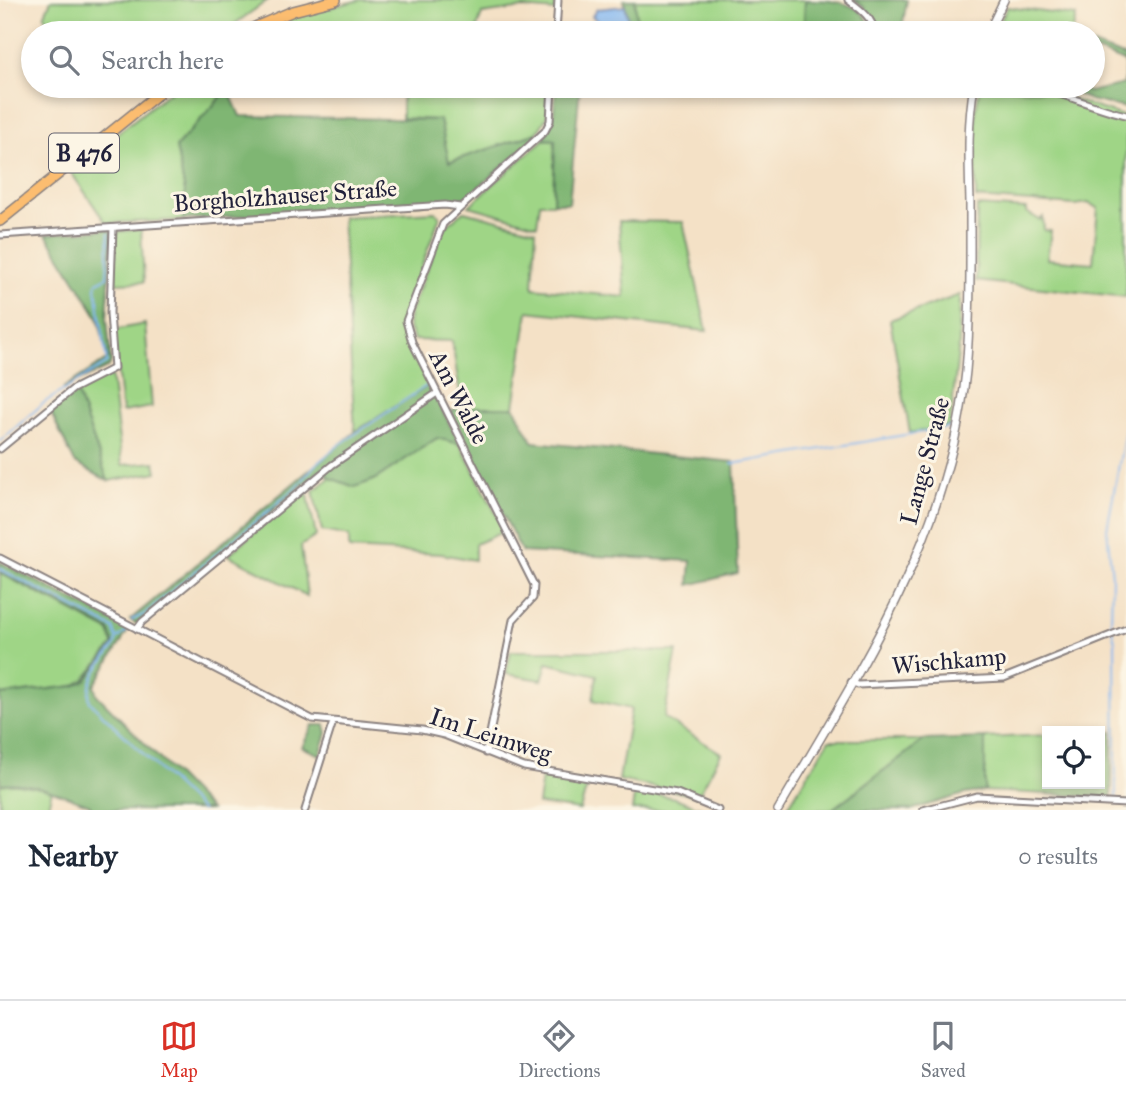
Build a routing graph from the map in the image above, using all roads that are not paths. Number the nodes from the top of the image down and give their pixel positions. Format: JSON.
{"nodes":[{"id":1,"x":336,"y":0,"type":"edge"},
{"id":2,"x":558,"y":0,"type":"edge"},
{"id":3,"x":848,"y":0,"type":"edge"},
{"id":4,"x":1003,"y":0,"type":"edge"},
{"id":5,"x":269,"y":21,"type":"edge"},
{"id":6,"x":557,"y":21,"type":"edge"},
{"id":7,"x":870,"y":21,"type":"edge"},
{"id":8,"x":993,"y":21,"type":"edge"},
{"id":9,"x":153,"y":98,"type":"edge"},
{"id":10,"x":551,"y":98,"type":"edge"},
{"id":11,"x":973,"y":98,"type":"edge"},
{"id":12,"x":1074,"y":98,"type":"edge"},
{"id":13,"x":1126,"y":115,"type":"edge"},
{"id":14,"x":460,"y":207,"type":"junction"},
{"id":15,"x":0,"y":220,"type":"edge"},
{"id":16,"x":114,"y":228,"type":"junction"},
{"id":17,"x":0,"y":235,"type":"edge"},
{"id":18,"x":437,"y":393,"type":"junction"},
{"id":19,"x":0,"y":449,"type":"edge"},
{"id":20,"x":0,"y":558,"type":"edge"},
{"id":21,"x":137,"y":629,"type":"junction"},
{"id":22,"x":1126,"y":629,"type":"edge"},
{"id":23,"x":851,"y":682,"type":"junction"},
{"id":24,"x":333,"y":722,"type":"junction"},
{"id":25,"x":486,"y":753,"type":"junction"},
{"id":26,"x":1126,"y":804,"type":"edge"},
{"id":27,"x":305,"y":810,"type":"edge"},
{"id":28,"x":718,"y":810,"type":"edge"},
{"id":29,"x":778,"y":810,"type":"edge"},
{"id":30,"x":923,"y":810,"type":"edge"}],
"edges":[{"from":1,"to":5,"type":"main road"},
{"from":2,"to":6,"type":"street"},
{"from":3,"to":7,"type":"street"},
{"from":4,"to":8,"type":"street"},
{"from":9,"to":15,"type":"main road","number":"B 476"},
{"from":10,"to":14,"type":"street","name":"Am Walde"},
{"from":11,"to":23,"type":"street","name":"Lange Straße"},
{"from":12,"to":13,"type":"street"},
{"from":14,"to":16,"type":"street","name":"Borgholzhauser Straße"},
{"from":14,"to":18,"type":"street","name":"Am Walde"},
{"from":16,"to":17,"type":"street","name":"Borgholzhauser Straße"},
{"from":16,"to":19,"type":"street"},
{"from":18,"to":21,"type":"street"},
{"from":18,"to":25,"type":"street","name":"Am Walde"},
{"from":20,"to":21,"type":"street","name":"Im Leimweg"},
{"from":21,"to":24,"type":"street","name":"Im Leimweg"},
{"from":22,"to":23,"type":"street","name":"Wischkamp"},
{"from":23,"to":29,"type":"street","name":"Lange Straße"},
{"from":24,"to":25,"type":"street","name":"Im Leimweg"},
{"from":24,"to":27,"type":"street"},
{"from":25,"to":28,"type":"street","name":"Im Leimweg"},
{"from":26,"to":30,"type":"street"}]}
